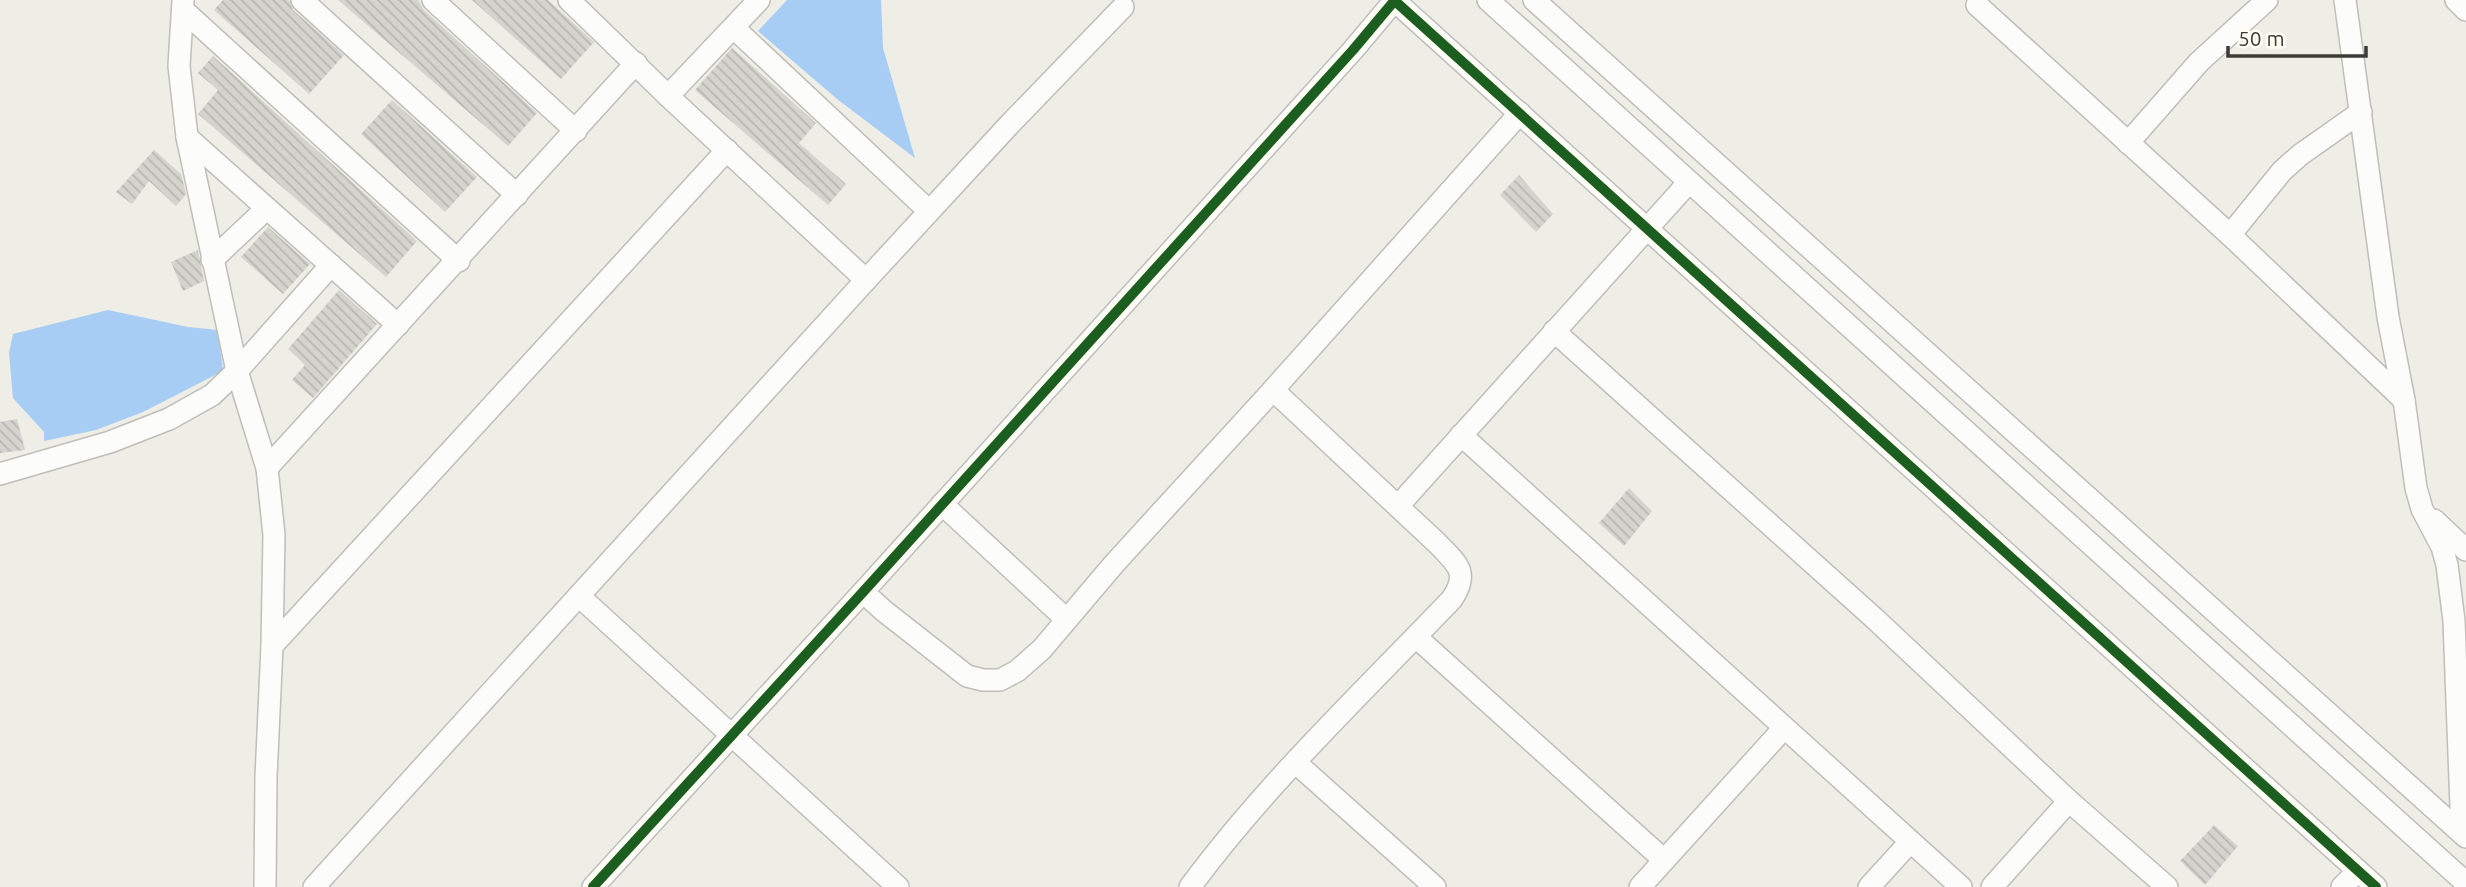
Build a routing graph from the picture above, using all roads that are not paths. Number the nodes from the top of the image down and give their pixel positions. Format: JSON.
{"nodes":[{"id":1,"x":302,"y":0,"type":"edge"},
{"id":2,"x":433,"y":0,"type":"edge"},
{"id":3,"x":569,"y":0,"type":"edge"},
{"id":4,"x":759,"y":0,"type":"edge"},
{"id":5,"x":1395,"y":0,"type":"edge"},
{"id":6,"x":1488,"y":0,"type":"edge"},
{"id":7,"x":1534,"y":0,"type":"edge"},
{"id":8,"x":2267,"y":0,"type":"edge"},
{"id":9,"x":2345,"y":0,"type":"edge"},
{"id":10,"x":2456,"y":0,"type":"edge"},
{"id":11,"x":183,"y":5,"type":"edge"},
{"id":12,"x":1977,"y":5,"type":"dead end"},
{"id":13,"x":1123,"y":7,"type":"dead end"},
{"id":14,"x":2466,"y":10,"type":"edge"},
{"id":15,"x":734,"y":28,"type":"junction"},
{"id":16,"x":636,"y":63,"type":"junction"},
{"id":17,"x":668,"y":96,"type":"junction"},
{"id":18,"x":2361,"y":112,"type":"junction"},
{"id":19,"x":1520,"y":113,"type":"junction"},
{"id":20,"x":576,"y":131,"type":"junction"},
{"id":21,"x":187,"y":137,"type":"junction"},
{"id":22,"x":2128,"y":143,"type":"junction"},
{"id":23,"x":727,"y":150,"type":"junction"},
{"id":24,"x":1689,"y":182,"type":"junction"},
{"id":25,"x":517,"y":195,"type":"junction"},
{"id":26,"x":266,"y":209,"type":"junction"},
{"id":27,"x":929,"y":211,"type":"junction"},
{"id":28,"x":1647,"y":228,"type":"junction"},
{"id":29,"x":2230,"y":235,"type":"junction"},
{"id":30,"x":212,"y":260,"type":"junction"},
{"id":31,"x":459,"y":261,"type":"junction"},
{"id":32,"x":331,"y":265,"type":"junction"},
{"id":33,"x":866,"y":280,"type":"junction"},
{"id":34,"x":398,"y":325,"type":"junction"},
{"id":35,"x":1555,"y":331,"type":"junction"},
{"id":36,"x":237,"y":371,"type":"junction"},
{"id":37,"x":1273,"y":390,"type":"junction"},
{"id":38,"x":2404,"y":400,"type":"junction"},
{"id":39,"x":1461,"y":435,"type":"junction"},
{"id":40,"x":267,"y":468,"type":"junction"},
{"id":41,"x":0,"y":474,"type":"edge"},
{"id":42,"x":943,"y":503,"type":"junction"},
{"id":43,"x":1398,"y":506,"type":"junction"},
{"id":44,"x":2422,"y":509,"type":"junction"},
{"id":45,"x":2466,"y":550,"type":"edge"},
{"id":46,"x":863,"y":592,"type":"junction"},
{"id":47,"x":579,"y":596,"type":"junction"},
{"id":48,"x":1066,"y":619,"type":"junction"},
{"id":49,"x":1416,"y":637,"type":"junction"},
{"id":50,"x":272,"y":646,"type":"junction"},
{"id":51,"x":1784,"y":728,"type":"junction"},
{"id":52,"x":731,"y":734,"type":"junction"},
{"id":53,"x":1296,"y":763,"type":"junction"},
{"id":54,"x":2069,"y":801,"type":"junction"},
{"id":55,"x":2464,"y":835,"type":"edge"},
{"id":56,"x":1910,"y":842,"type":"junction"},
{"id":57,"x":1664,"y":860,"type":"junction"},
{"id":58,"x":2358,"y":871,"type":"junction"},
{"id":59,"x":2466,"y":883,"type":"edge"},
{"id":60,"x":265,"y":887,"type":"edge"},
{"id":61,"x":314,"y":887,"type":"edge"},
{"id":62,"x":594,"y":887,"type":"edge"},
{"id":63,"x":898,"y":887,"type":"edge"},
{"id":64,"x":1191,"y":887,"type":"edge"},
{"id":65,"x":1435,"y":887,"type":"edge"},
{"id":66,"x":1640,"y":887,"type":"edge"},
{"id":67,"x":1869,"y":887,"type":"edge"},
{"id":68,"x":1961,"y":887,"type":"edge"},
{"id":69,"x":1992,"y":887,"type":"edge"},
{"id":70,"x":2167,"y":887,"type":"edge"},
{"id":71,"x":2342,"y":887,"type":"edge"},
{"id":72,"x":2376,"y":887,"type":"edge"}],
"edges":[{"from":1,"to":25,"type":"street"},
{"from":2,"to":20,"type":"street"},
{"from":3,"to":16,"type":"street"},
{"from":4,"to":15,"type":"street"},
{"from":5,"to":19,"type":"street"},
{"from":5,"to":42,"type":"street"},
{"from":6,"to":24,"type":"street"},
{"from":7,"to":55,"type":"street"},
{"from":8,"to":22,"type":"street"},
{"from":9,"to":18,"type":"street"},
{"from":10,"to":14,"type":"street"},
{"from":11,"to":21,"type":"street"},
{"from":11,"to":31,"type":"street"},
{"from":12,"to":22,"type":"street"},
{"from":13,"to":27,"type":"street"},
{"from":15,"to":17,"type":"street"},
{"from":15,"to":27,"type":"street"},
{"from":16,"to":17,"type":"street"},
{"from":16,"to":20,"type":"street"},
{"from":17,"to":23,"type":"street"},
{"from":18,"to":29,"type":"street"},
{"from":18,"to":38,"type":"street"},
{"from":19,"to":28,"type":"street"},
{"from":19,"to":37,"type":"street"},
{"from":20,"to":25,"type":"street"},
{"from":21,"to":26,"type":"street"},
{"from":21,"to":30,"type":"street"},
{"from":22,"to":29,"type":"street"},
{"from":23,"to":33,"type":"street"},
{"from":23,"to":50,"type":"street"},
{"from":24,"to":28,"type":"street"},
{"from":24,"to":59,"type":"street"},
{"from":25,"to":31,"type":"street"},
{"from":26,"to":30,"type":"street"},
{"from":26,"to":32,"type":"street"},
{"from":27,"to":33,"type":"street"},
{"from":28,"to":35,"type":"street"},
{"from":28,"to":58,"type":"street"},
{"from":29,"to":38,"type":"street"},
{"from":30,"to":36,"type":"street"},
{"from":31,"to":34,"type":"street"},
{"from":32,"to":34,"type":"street"},
{"from":32,"to":36,"type":"street"},
{"from":33,"to":47,"type":"street"},
{"from":34,"to":40,"type":"street"},
{"from":35,"to":39,"type":"street"},
{"from":35,"to":54,"type":"street"},
{"from":36,"to":40,"type":"street"},
{"from":36,"to":41,"type":"street"},
{"from":37,"to":43,"type":"street"},
{"from":37,"to":48,"type":"street"},
{"from":38,"to":44,"type":"street"},
{"from":39,"to":43,"type":"street"},
{"from":39,"to":51,"type":"street"},
{"from":40,"to":50,"type":"street"},
{"from":42,"to":46,"type":"street"},
{"from":42,"to":48,"type":"street"},
{"from":43,"to":49,"type":"street"},
{"from":44,"to":45,"type":"street"},
{"from":44,"to":55,"type":"street"},
{"from":46,"to":48,"type":"street"},
{"from":46,"to":52,"type":"street"},
{"from":47,"to":52,"type":"street"},
{"from":47,"to":61,"type":"street"},
{"from":49,"to":53,"type":"street"},
{"from":49,"to":57,"type":"street"},
{"from":50,"to":60,"type":"street"},
{"from":51,"to":56,"type":"street"},
{"from":51,"to":57,"type":"street"},
{"from":52,"to":62,"type":"street"},
{"from":52,"to":63,"type":"street"},
{"from":53,"to":64,"type":"street"},
{"from":53,"to":65,"type":"street"},
{"from":54,"to":69,"type":"street"},
{"from":54,"to":70,"type":"street"},
{"from":56,"to":67,"type":"street"},
{"from":56,"to":68,"type":"street"},
{"from":57,"to":66,"type":"street"},
{"from":58,"to":71,"type":"street"},
{"from":58,"to":72,"type":"street"}]}
